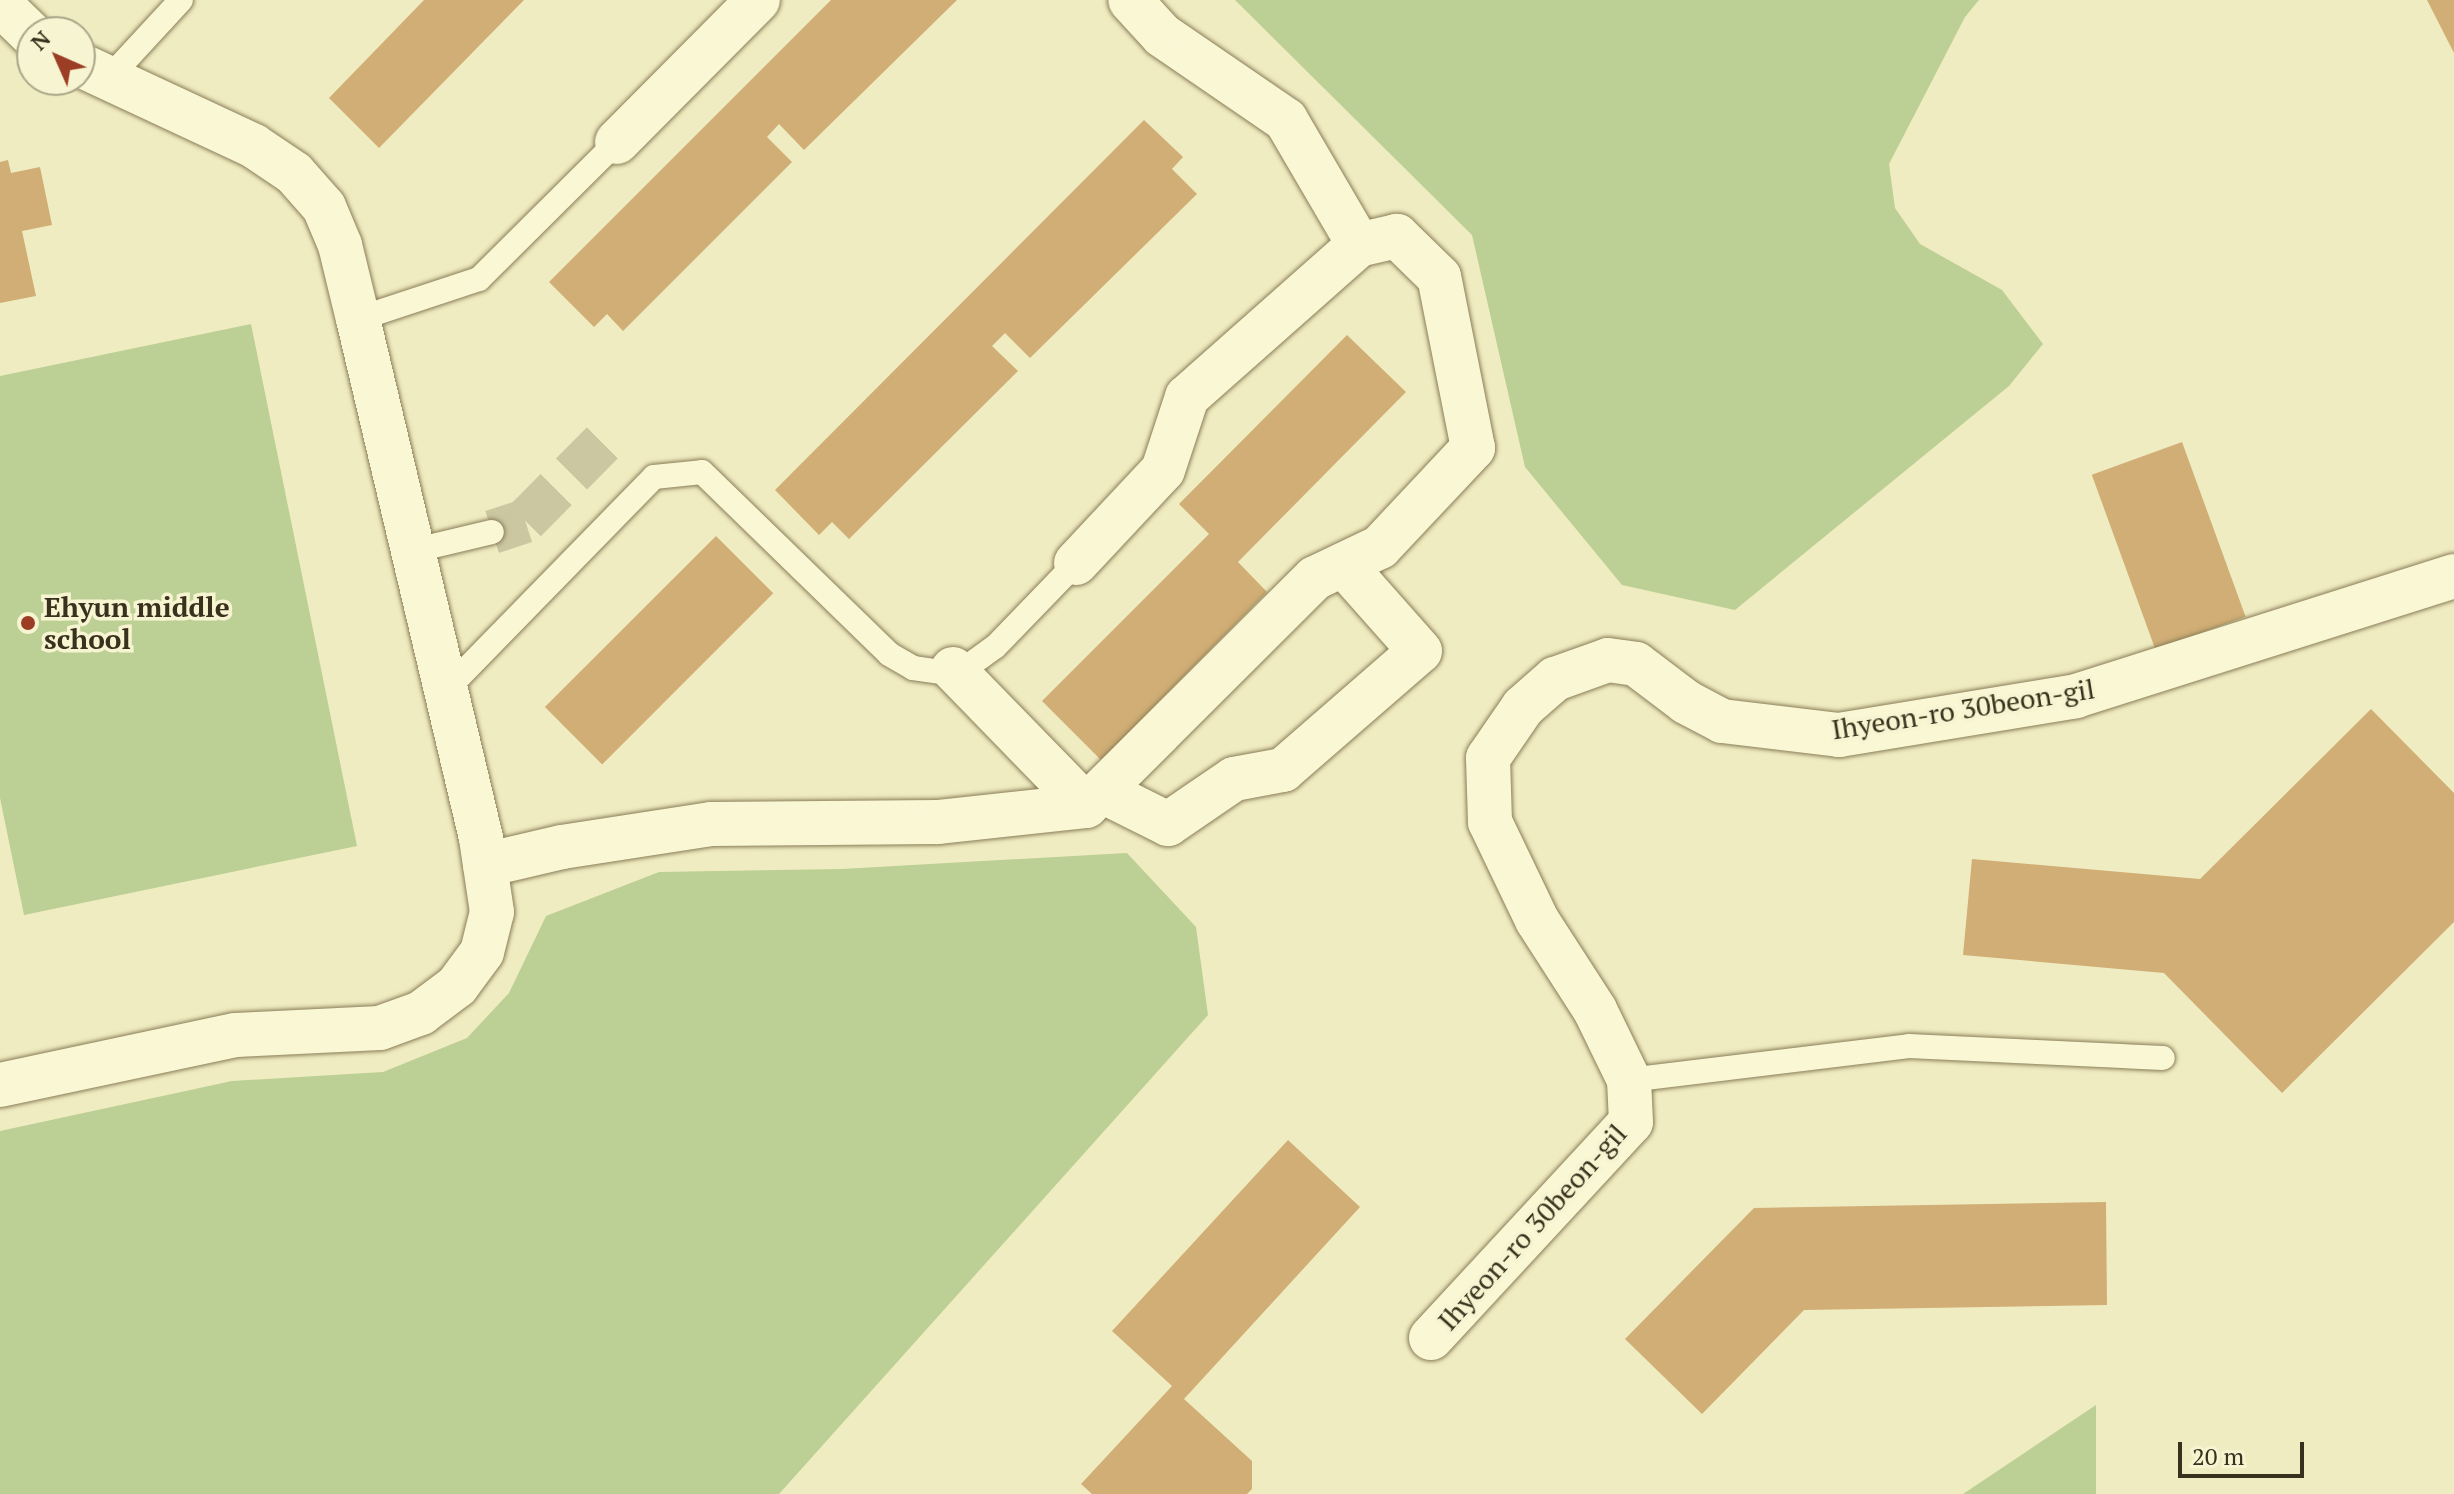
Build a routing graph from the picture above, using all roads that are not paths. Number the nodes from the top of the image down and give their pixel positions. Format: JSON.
{"nodes":[{"id":1,"x":181,"y":0,"type":"edge"},
{"id":2,"x":758,"y":0,"type":"edge"},
{"id":3,"x":1130,"y":0,"type":"edge"},
{"id":4,"x":0,"y":4,"type":"edge"},
{"id":5,"x":16,"y":20,"type":"edge"},
{"id":6,"x":96,"y":71,"type":"edge"},
{"id":7,"x":96,"y":72,"type":"edge"},
{"id":8,"x":617,"y":142,"type":"joint"},
{"id":9,"x":1359,"y":245,"type":"junction"},
{"id":10,"x":358,"y":319,"type":"junction"},
{"id":11,"x":492,"y":532,"type":"tunnel mouth"},
{"id":12,"x":412,"y":551,"type":"junction"},
{"id":13,"x":1076,"y":563,"type":"joint"},
{"id":14,"x":1344,"y":565,"type":"junction"},
{"id":15,"x":2454,"y":576,"type":"edge"},
{"id":16,"x":953,"y":669,"type":"junction"},
{"id":17,"x":445,"y":691,"type":"junction"},
{"id":18,"x":1094,"y":798,"type":"junction"},
{"id":19,"x":483,"y":851,"type":"junction"},
{"id":20,"x":2163,"y":1058,"type":"dead end"},
{"id":21,"x":1629,"y":1080,"type":"junction"},
{"id":22,"x":0,"y":1085,"type":"edge"},
{"id":23,"x":1431,"y":1338,"type":"dead end"}],
"edges":[{"from":1,"to":6,"type":"lane"},
{"from":2,"to":8,"type":"street"},
{"from":3,"to":9,"type":"street"},
{"from":4,"to":5,"type":"street"},
{"from":7,"to":10,"type":"street"},
{"from":8,"to":10,"type":"lane"},
{"from":9,"to":13,"type":"street"},
{"from":9,"to":14,"type":"street"},
{"from":10,"to":12,"type":"street"},
{"from":11,"to":12,"type":"lane"},
{"from":12,"to":17,"type":"street"},
{"from":13,"to":16,"type":"lane"},
{"from":14,"to":18,"type":"street"},
{"from":14,"to":18,"type":"street"},
{"from":15,"to":21,"type":"street","name":"Ihyeon-ro 30beon-gil"},
{"from":16,"to":17,"type":"lane"},
{"from":16,"to":18,"type":"street"},
{"from":17,"to":19,"type":"street"},
{"from":18,"to":19,"type":"street"},
{"from":19,"to":22,"type":"street"},
{"from":20,"to":21,"type":"lane"},
{"from":21,"to":23,"type":"street","name":"Ihyeon-ro 30beon-gil"}]}
